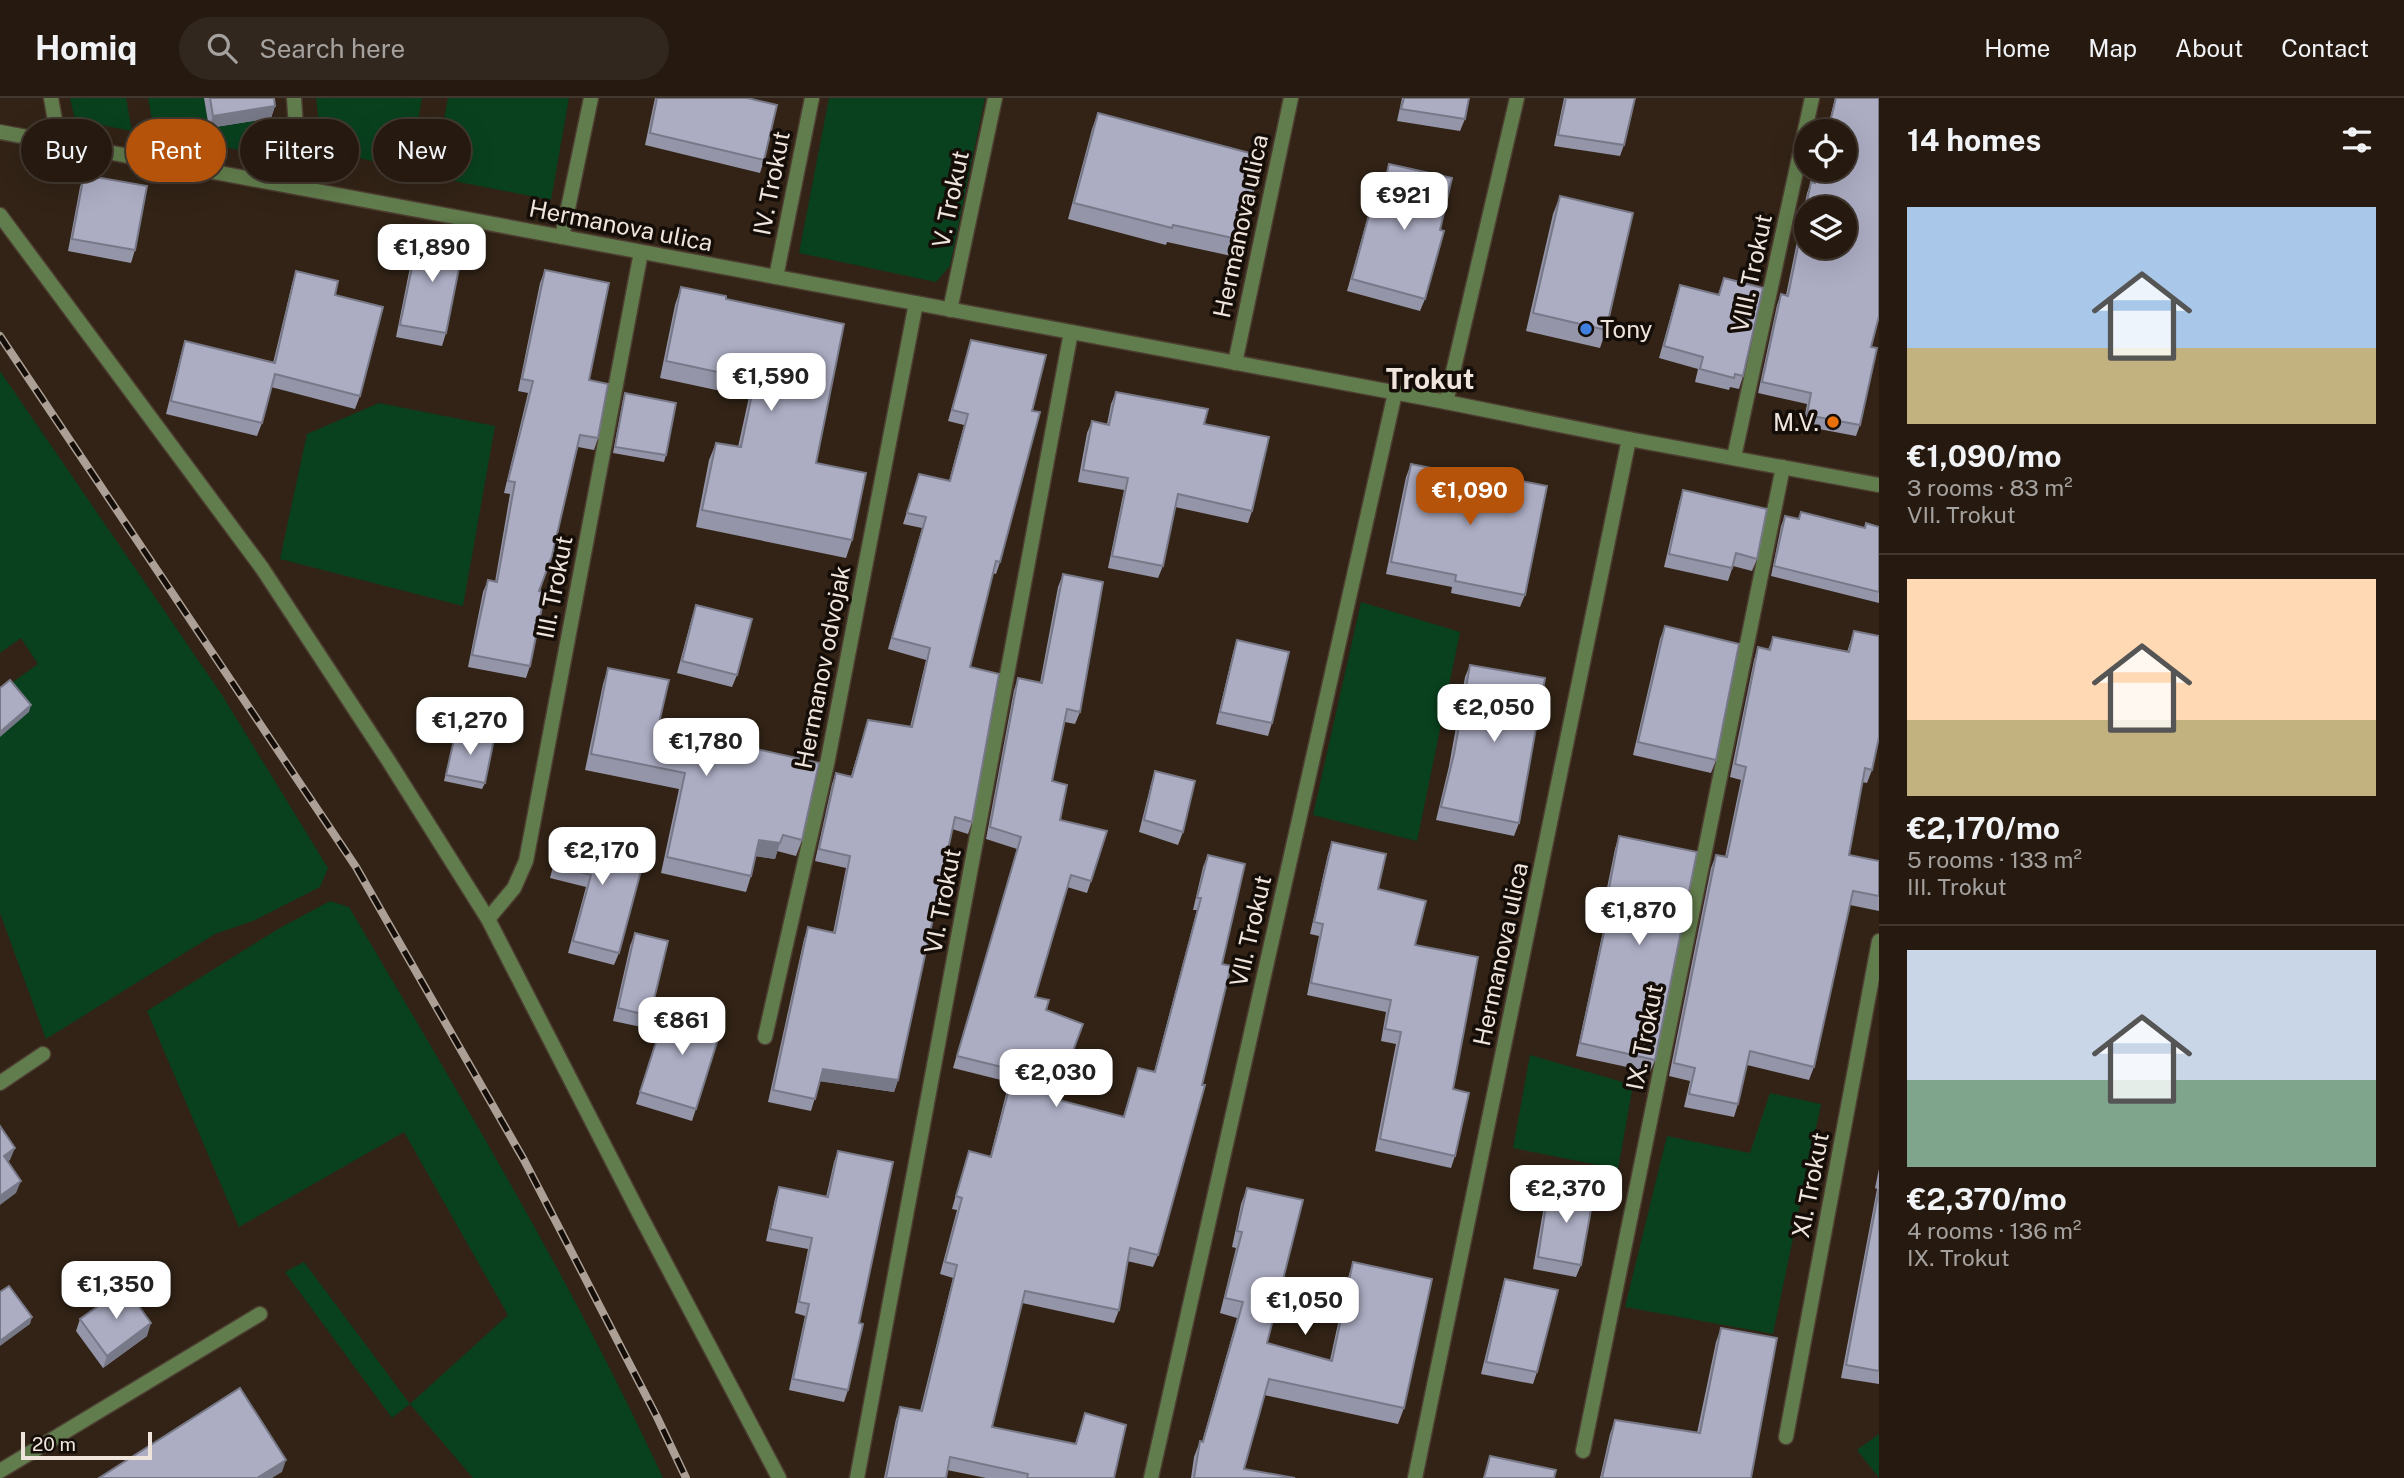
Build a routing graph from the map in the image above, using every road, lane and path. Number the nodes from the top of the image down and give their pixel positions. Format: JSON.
{"nodes":[{"id":1,"x":51,"y":98,"type":"edge"},
{"id":2,"x":294,"y":98,"type":"edge"},
{"id":3,"x":591,"y":98,"type":"edge"},
{"id":4,"x":812,"y":98,"type":"edge"},
{"id":5,"x":995,"y":98,"type":"edge"},
{"id":6,"x":1291,"y":98,"type":"edge"},
{"id":7,"x":1517,"y":98,"type":"edge"},
{"id":8,"x":1812,"y":98,"type":"edge"},
{"id":9,"x":55,"y":119,"type":"edge"},
{"id":10,"x":0,"y":132,"type":"edge"},
{"id":11,"x":21,"y":136,"type":"edge"},
{"id":12,"x":112,"y":153,"type":"edge"},
{"id":13,"x":300,"y":188,"type":"junction"},
{"id":14,"x":0,"y":215,"type":"edge"},
{"id":15,"x":562,"y":237,"type":"junction"},
{"id":16,"x":641,"y":252,"type":"junction"},
{"id":17,"x":776,"y":277,"type":"junction"},
{"id":18,"x":916,"y":303,"type":"junction"},
{"id":19,"x":950,"y":310,"type":"junction"},
{"id":20,"x":1071,"y":332,"type":"junction"},
{"id":21,"x":1235,"y":363,"type":"junction"},
{"id":22,"x":1395,"y":393,"type":"junction"},
{"id":23,"x":1446,"y":402,"type":"junction"},
{"id":24,"x":1629,"y":439,"type":"junction"},
{"id":25,"x":1734,"y":457,"type":"junction"},
{"id":26,"x":1783,"y":467,"type":"junction"},
{"id":27,"x":1879,"y":485,"type":"edge"},
{"id":28,"x":488,"y":919,"type":"junction"},
{"id":29,"x":1879,"y":941,"type":"edge"},
{"id":30,"x":765,"y":1037,"type":"dead end"},
{"id":31,"x":43,"y":1054,"type":"dead end"},
{"id":32,"x":0,"y":1083,"type":"edge"},
{"id":33,"x":260,"y":1314,"type":"dead end"},
{"id":34,"x":1786,"y":1437,"type":"dead end"},
{"id":35,"x":1583,"y":1451,"type":"dead end"},
{"id":36,"x":0,"y":1471,"type":"edge"},
{"id":37,"x":858,"y":1473,"type":"edge"},
{"id":38,"x":779,"y":1478,"type":"edge"},
{"id":39,"x":1150,"y":1478,"type":"edge"},
{"id":40,"x":1415,"y":1478,"type":"edge"}],
"edges":[{"from":1,"to":9,"type":"street"},
{"from":2,"to":13,"type":"street"},
{"from":3,"to":15,"type":"street"},
{"from":4,"to":17,"type":"street","name":"IV. Trokut"},
{"from":5,"to":19,"type":"street","name":"V. Trokut"},
{"from":6,"to":21,"type":"street","name":"Hermanova ulica"},
{"from":7,"to":23,"type":"street"},
{"from":8,"to":25,"type":"street","name":"VIII. Trokut"},
{"from":10,"to":11,"type":"street","name":"Hermanova ulica"},
{"from":12,"to":13,"type":"street","name":"Hermanova ulica"},
{"from":13,"to":15,"type":"street","name":"Hermanova ulica"},
{"from":14,"to":28,"type":"street"},
{"from":15,"to":16,"type":"street","name":"Hermanova ulica"},
{"from":16,"to":17,"type":"street","name":"Hermanova ulica"},
{"from":16,"to":28,"type":"street","name":"III. Trokut"},
{"from":17,"to":18,"type":"street","name":"Hermanova ulica"},
{"from":18,"to":19,"type":"street","name":"Hermanova ulica"},
{"from":18,"to":30,"type":"street","name":"Hermanov odvojak"},
{"from":19,"to":20,"type":"street","name":"Hermanova ulica"},
{"from":20,"to":21,"type":"street","name":"Hermanova ulica"},
{"from":20,"to":37,"type":"street","name":"VI. Trokut"},
{"from":21,"to":22,"type":"street","name":"Hermanova ulica"},
{"from":22,"to":23,"type":"street","name":"Hermanova ulica"},
{"from":22,"to":39,"type":"street","name":"VII. Trokut"},
{"from":23,"to":24,"type":"street","name":"Hermanova ulica"},
{"from":24,"to":25,"type":"street","name":"Hermanova ulica"},
{"from":24,"to":40,"type":"street","name":"Hermanova ulica"},
{"from":25,"to":26,"type":"street","name":"Hermanova ulica"},
{"from":26,"to":27,"type":"street","name":"Hermanova ulica"},
{"from":26,"to":35,"type":"street","name":"IX. Trokut"},
{"from":28,"to":38,"type":"street"},
{"from":29,"to":34,"type":"street","name":"XI. Trokut"},
{"from":31,"to":32,"type":"street"},
{"from":33,"to":36,"type":"street"}]}
